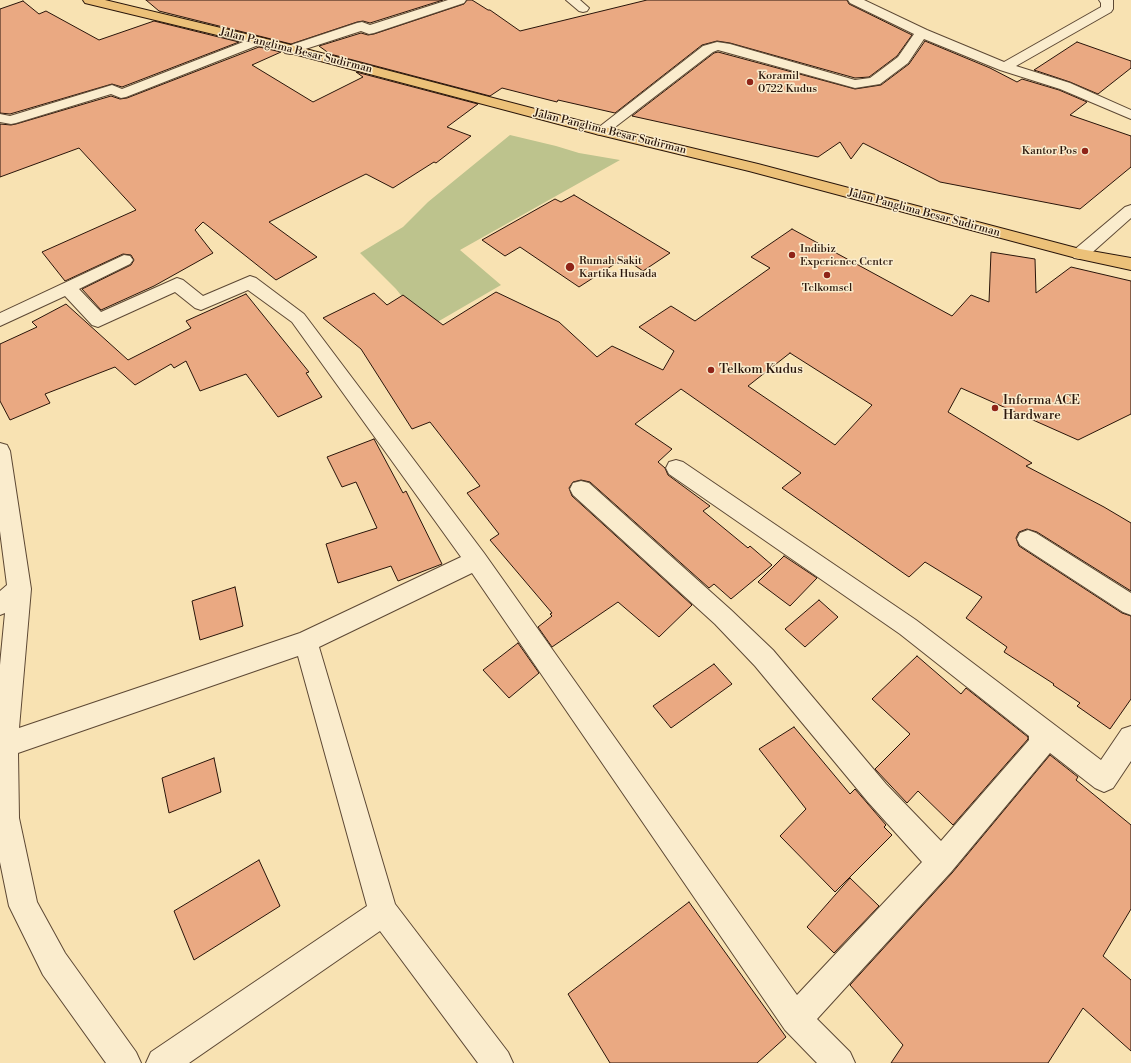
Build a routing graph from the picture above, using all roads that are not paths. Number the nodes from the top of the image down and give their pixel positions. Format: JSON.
{"nodes":[{"id":1,"x":89,"y":0,"type":"edge"},
{"id":2,"x":460,"y":0,"type":"edge"},
{"id":3,"x":572,"y":0,"type":"edge"},
{"id":4,"x":854,"y":0,"type":"edge"},
{"id":5,"x":1105,"y":0,"type":"edge"},
{"id":6,"x":582,"y":8,"type":"dead end"},
{"id":7,"x":922,"y":33,"type":"junction"},
{"id":8,"x":256,"y":41,"type":"junction"},
{"id":9,"x":290,"y":50,"type":"junction"},
{"id":10,"x":1005,"y":67,"type":"junction"},
{"id":11,"x":1131,"y":116,"type":"edge"},
{"id":12,"x":0,"y":118,"type":"edge"},
{"id":13,"x":601,"y":130,"type":"junction"},
{"id":14,"x":1131,"y":210,"type":"edge"},
{"id":15,"x":1080,"y":254,"type":"junction"},
{"id":16,"x":124,"y":260,"type":"dead end"},
{"id":17,"x":1131,"y":264,"type":"edge"},
{"id":18,"x":68,"y":288,"type":"junction"},
{"id":19,"x":0,"y":320,"type":"edge"},
{"id":20,"x":0,"y":450,"type":"edge"},
{"id":21,"x":676,"y":468,"type":"dead end"},
{"id":22,"x":581,"y":489,"type":"dead end"},
{"id":23,"x":4,"y":517,"type":"edge"},
{"id":24,"x":1028,"y":539,"type":"dead end"},
{"id":25,"x":476,"y":560,"type":"junction"},
{"id":26,"x":19,"y":589,"type":"junction"},
{"id":27,"x":0,"y":605,"type":"edge"},
{"id":28,"x":1131,"y":605,"type":"edge"},
{"id":29,"x":306,"y":642,"type":"junction"},
{"id":30,"x":1041,"y":730,"type":"junction"},
{"id":31,"x":1131,"y":738,"type":"edge"},
{"id":32,"x":5,"y":745,"type":"junction"},
{"id":33,"x":940,"y":862,"type":"junction"},
{"id":34,"x":383,"y":912,"type":"junction"},
{"id":35,"x":796,"y":1019,"type":"junction"},
{"id":36,"x":125,"y":1063,"type":"edge"},
{"id":37,"x":162,"y":1063,"type":"edge"},
{"id":38,"x":498,"y":1063,"type":"edge"},
{"id":39,"x":839,"y":1063,"type":"edge"}],
"edges":[{"from":1,"to":8,"type":"main road","name":"Jalan Panglima Besar Sudirman"},
{"from":2,"to":9,"type":"street"},
{"from":3,"to":6,"type":"street"},
{"from":4,"to":7,"type":"street"},
{"from":5,"to":10,"type":"street"},
{"from":7,"to":10,"type":"street"},
{"from":7,"to":13,"type":"street"},
{"from":8,"to":9,"type":"main road","name":"Jalan Panglima Besar Sudirman"},
{"from":8,"to":12,"type":"street"},
{"from":9,"to":13,"type":"main road","name":"Jalan Panglima Besar Sudirman"},
{"from":10,"to":11,"type":"street"},
{"from":13,"to":15,"type":"main road","name":"Jalan Panglima Besar Sudirman"},
{"from":14,"to":15,"type":"street"},
{"from":15,"to":17,"type":"main road","name":"Jalan Panglima Besar Sudirman"},
{"from":16,"to":18,"type":"street"},
{"from":18,"to":19,"type":"street"},
{"from":18,"to":25,"type":"street"},
{"from":20,"to":23,"type":"street"},
{"from":21,"to":30,"type":"street"},
{"from":22,"to":33,"type":"street"},
{"from":23,"to":26,"type":"street"},
{"from":24,"to":28,"type":"street"},
{"from":25,"to":29,"type":"street"},
{"from":25,"to":35,"type":"street"},
{"from":26,"to":27,"type":"street"},
{"from":26,"to":32,"type":"street"},
{"from":29,"to":32,"type":"street"},
{"from":29,"to":34,"type":"street"},
{"from":30,"to":31,"type":"street"},
{"from":30,"to":33,"type":"street"},
{"from":32,"to":36,"type":"street"},
{"from":33,"to":35,"type":"street"},
{"from":34,"to":37,"type":"street"},
{"from":34,"to":38,"type":"street"},
{"from":35,"to":39,"type":"street"}]}
